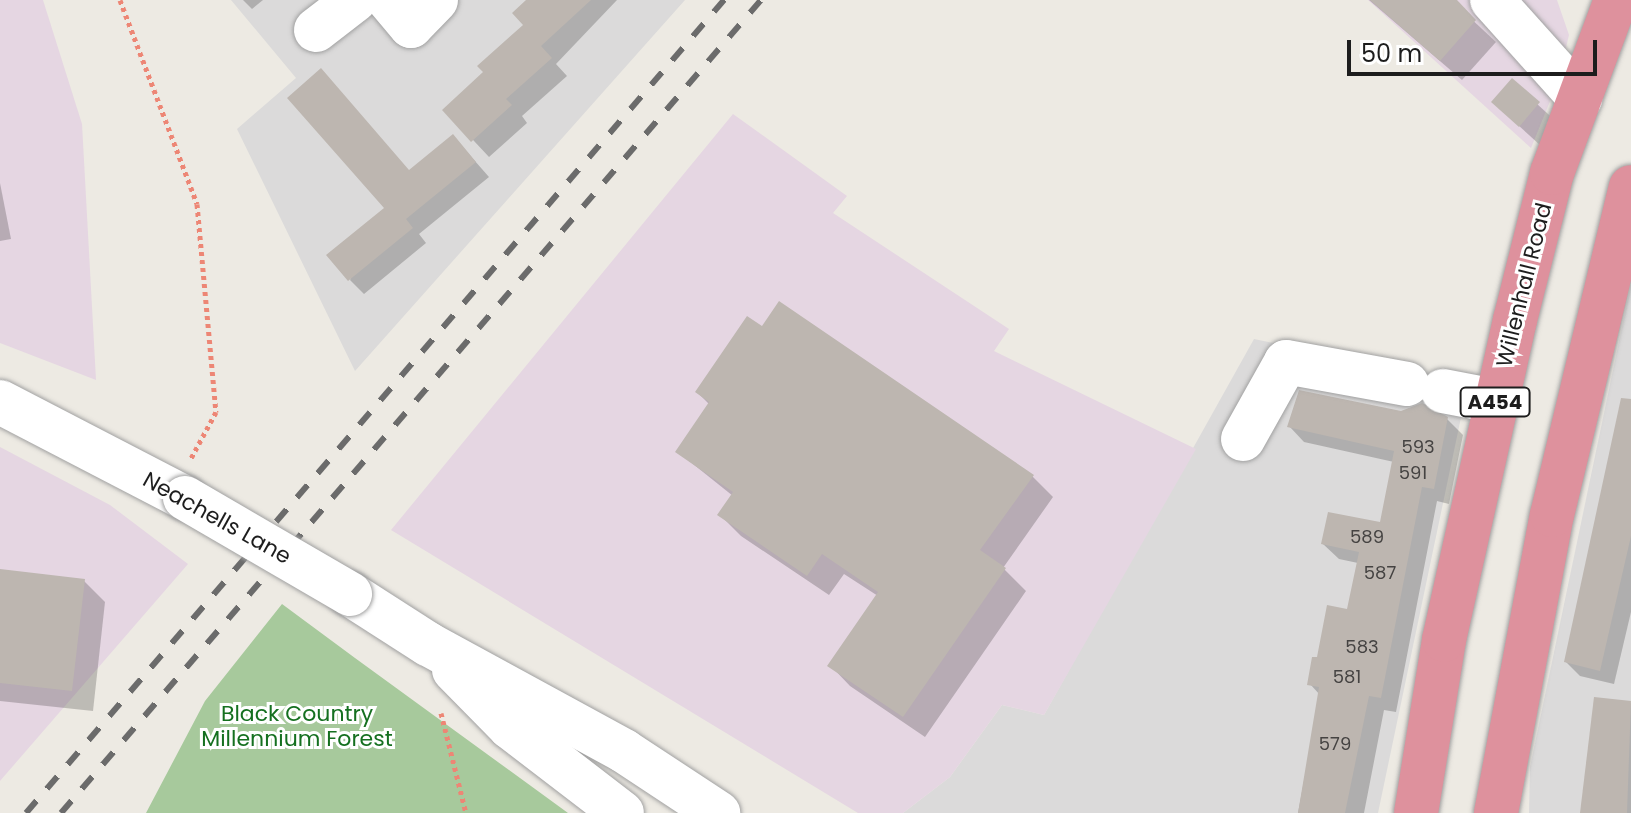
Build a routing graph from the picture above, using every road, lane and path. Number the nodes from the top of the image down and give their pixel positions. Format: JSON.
{"nodes":[{"id":1,"x":120,"y":0,"type":"edge"},
{"id":2,"x":355,"y":0,"type":"edge"},
{"id":3,"x":389,"y":0,"type":"edge"},
{"id":4,"x":436,"y":0,"type":"edge"},
{"id":5,"x":1492,"y":0,"type":"edge"},
{"id":6,"x":1616,"y":0,"type":"edge"},
{"id":7,"x":316,"y":30,"type":"dead end"},
{"id":8,"x":1580,"y":98,"type":"junction"},
{"id":9,"x":1631,"y":187,"type":"edge"},
{"id":10,"x":1495,"y":401,"type":"junction"},
{"id":11,"x":0,"y":402,"type":"edge"},
{"id":12,"x":1243,"y":439,"type":"dead end"},
{"id":13,"x":179,"y":495,"type":"junction"},
{"id":14,"x":428,"y":644,"type":"junction"},
{"id":15,"x":439,"y":700,"type":"dead end"},
{"id":16,"x":624,"y":751,"type":"junction"},
{"id":17,"x":609,"y":803,"type":"edge"},
{"id":18,"x":466,"y":813,"type":"edge"},
{"id":19,"x":718,"y":813,"type":"edge"},
{"id":20,"x":1416,"y":813,"type":"edge"},
{"id":21,"x":1496,"y":813,"type":"edge"}],
"edges":[{"from":1,"to":13,"type":"path"},
{"from":2,"to":7,"type":"street"},
{"from":3,"to":4,"type":"street"},
{"from":5,"to":8,"type":"street"},
{"from":6,"to":8,"type":"highway","name":"Willenhall Road","number":"A454"},
{"from":8,"to":10,"type":"highway","name":"Willenhall Road","number":"A454"},
{"from":9,"to":21,"type":"highway"},
{"from":10,"to":12,"type":"street"},
{"from":10,"to":20,"type":"highway","name":"Willenhall Road","number":"A454"},
{"from":11,"to":13,"type":"street","name":"Neachells Lane"},
{"from":13,"to":14,"type":"street","name":"Neachells Lane","bridge":true},
{"from":14,"to":16,"type":"street","name":"Neachells Lane"},
{"from":14,"to":17,"type":"street","name":"Neachells Lane"},
{"from":15,"to":18,"type":"path"},
{"from":16,"to":17,"type":"street"},
{"from":16,"to":19,"type":"street","name":"Neachells Lane"}]}
